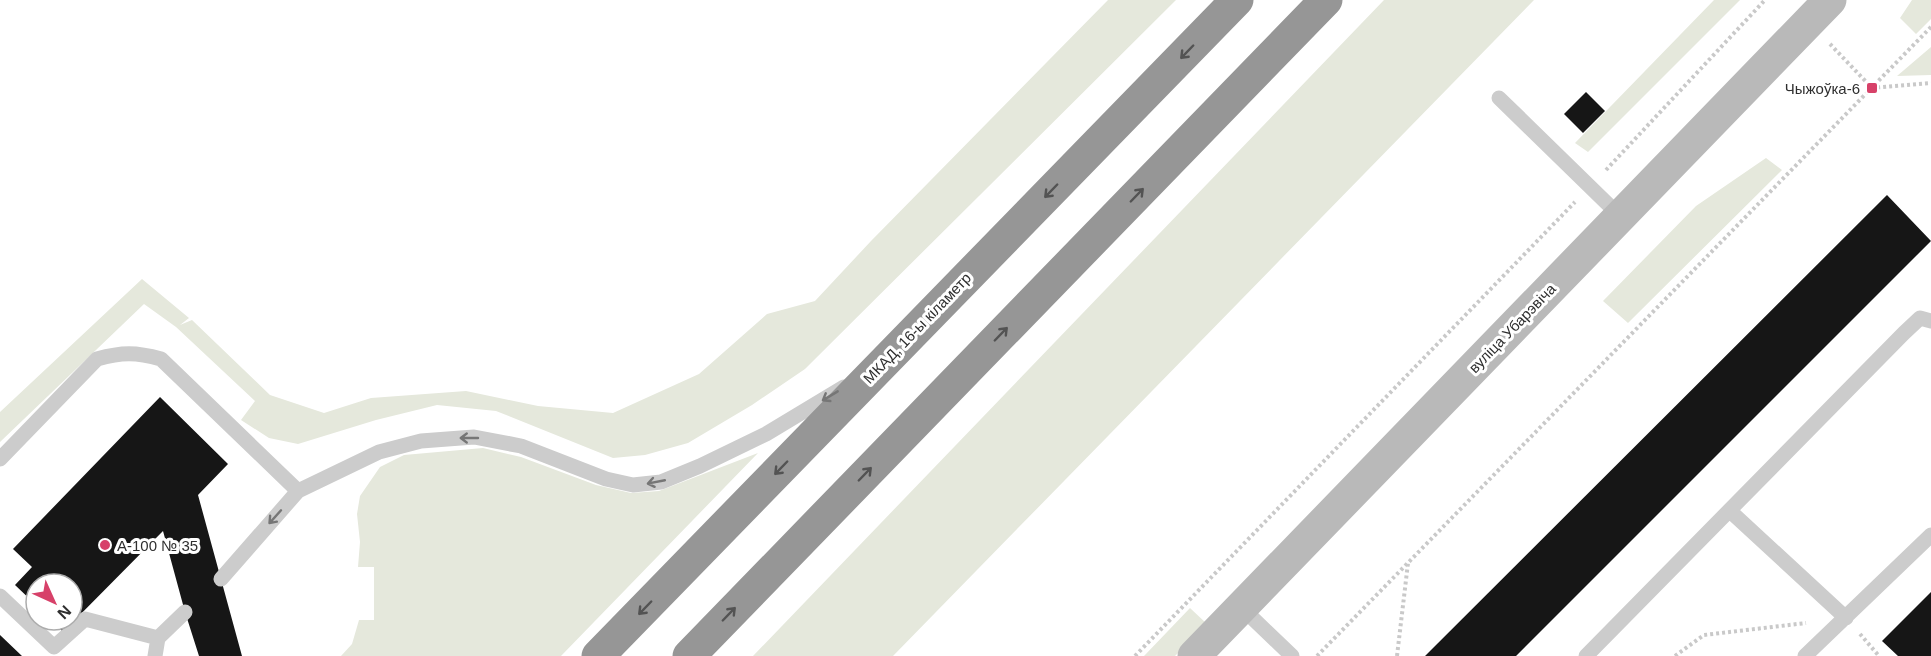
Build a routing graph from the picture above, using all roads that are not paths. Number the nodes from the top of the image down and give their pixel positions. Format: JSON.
{"nodes":[{"id":1,"x":1237,"y":0,"type":"edge"},
{"id":2,"x":1326,"y":0,"type":"edge"},
{"id":3,"x":1819,"y":11,"type":"edge"},
{"id":4,"x":1499,"y":98,"type":"dead end"},
{"id":5,"x":1620,"y":216,"type":"junction"},
{"id":6,"x":1931,"y":321,"type":"edge"},
{"id":7,"x":880,"y":366,"type":"junction"},
{"id":8,"x":0,"y":459,"type":"edge"},
{"id":9,"x":298,"y":491,"type":"junction"},
{"id":10,"x":1730,"y":511,"type":"junction"},
{"id":11,"x":1931,"y":536,"type":"edge"},
{"id":12,"x":221,"y":579,"type":"dead end"},
{"id":13,"x":0,"y":597,"type":"edge"},
{"id":14,"x":1241,"y":607,"type":"junction"},
{"id":15,"x":185,"y":612,"type":"dead end"},
{"id":16,"x":1846,"y":618,"type":"junction"},
{"id":17,"x":158,"y":638,"type":"junction"},
{"id":18,"x":155,"y":656,"type":"edge"},
{"id":19,"x":598,"y":656,"type":"edge"},
{"id":20,"x":688,"y":656,"type":"edge"},
{"id":21,"x":1194,"y":656,"type":"edge"},
{"id":22,"x":1292,"y":656,"type":"edge"},
{"id":23,"x":1586,"y":656,"type":"edge"},
{"id":24,"x":1805,"y":656,"type":"edge"}],
"edges":[{"from":1,"to":7,"type":"highway","name":"МКАД, 16-ы кіламетр","one_way":true},
{"from":20,"to":2,"type":"highway","one_way":true},
{"from":3,"to":5,"type":"main road","name":"вуліца Убарэвіча"},
{"from":4,"to":5,"type":"lane"},
{"from":5,"to":14,"type":"main road","name":"вуліца Убарэвіча"},
{"from":6,"to":10,"type":"lane"},
{"from":7,"to":9,"type":"lane","one_way":true},
{"from":7,"to":19,"type":"highway","name":"МКАД, 16-ы кіламетр","one_way":true},
{"from":8,"to":9,"type":"lane"},
{"from":9,"to":12,"type":"lane","one_way":true},
{"from":10,"to":16,"type":"lane"},
{"from":10,"to":23,"type":"lane"},
{"from":11,"to":16,"type":"lane"},
{"from":13,"to":17,"type":"lane"},
{"from":14,"to":21,"type":"main road","name":"вуліца Убарэвіча"},
{"from":14,"to":22,"type":"lane"},
{"from":15,"to":17,"type":"lane"},
{"from":16,"to":24,"type":"lane"},
{"from":17,"to":18,"type":"lane"}]}
